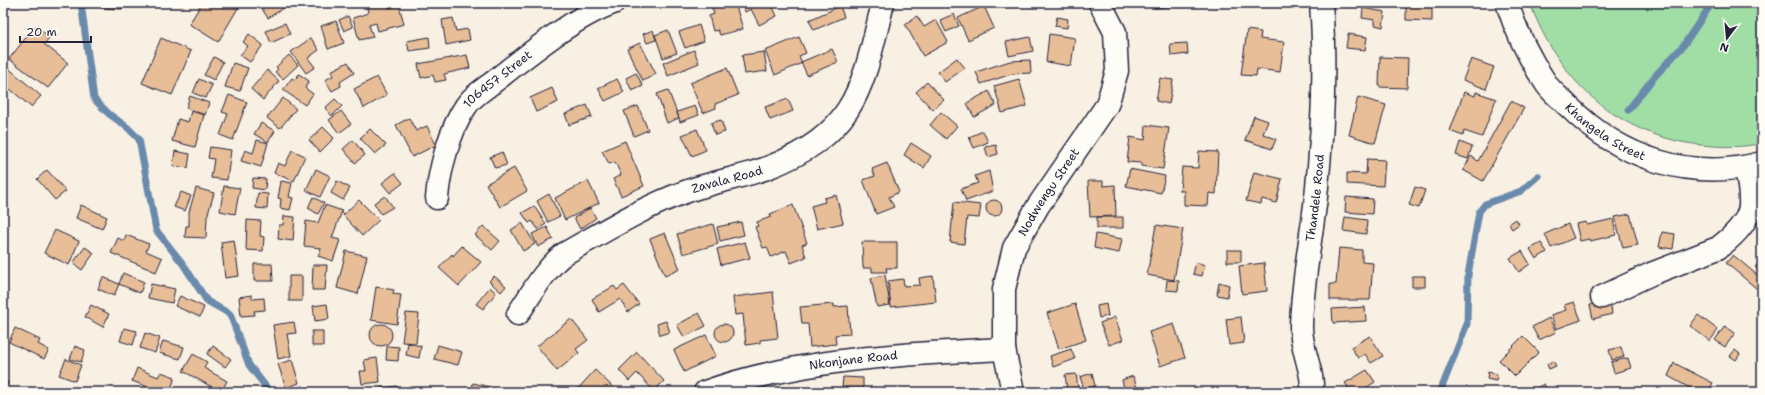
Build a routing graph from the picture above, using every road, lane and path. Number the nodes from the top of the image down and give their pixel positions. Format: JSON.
{"nodes":[{"id":1,"x":613,"y":3,"type":"edge"},
{"id":2,"x":882,"y":3,"type":"edge"},
{"id":3,"x":1100,"y":3,"type":"edge"},
{"id":4,"x":1322,"y":3,"type":"edge"},
{"id":5,"x":1507,"y":3,"type":"edge"},
{"id":6,"x":1754,"y":166,"type":"edge"},
{"id":7,"x":437,"y":198,"type":"dead end"},
{"id":8,"x":1602,"y":297,"type":"dead end"},
{"id":9,"x":518,"y":314,"type":"dead end"},
{"id":10,"x":1004,"y":349,"type":"junction"},
{"id":11,"x":705,"y":392,"type":"edge"},
{"id":12,"x":1013,"y":392,"type":"edge"},
{"id":13,"x":1312,"y":392,"type":"edge"}],
"edges":[{"from":1,"to":7,"type":"street","name":"106457 Street"},
{"from":2,"to":9,"type":"street","name":"Zavala Road"},
{"from":3,"to":10,"type":"street","name":"Nodwengu Street"},
{"from":4,"to":13,"type":"street","name":"Thandele Road"},
{"from":5,"to":6,"type":"street","name":"Khangela Street"},
{"from":6,"to":8,"type":"street"},
{"from":10,"to":11,"type":"street","name":"Nkonjane Road"},
{"from":10,"to":12,"type":"street","name":"Nodwengu Street"}]}
